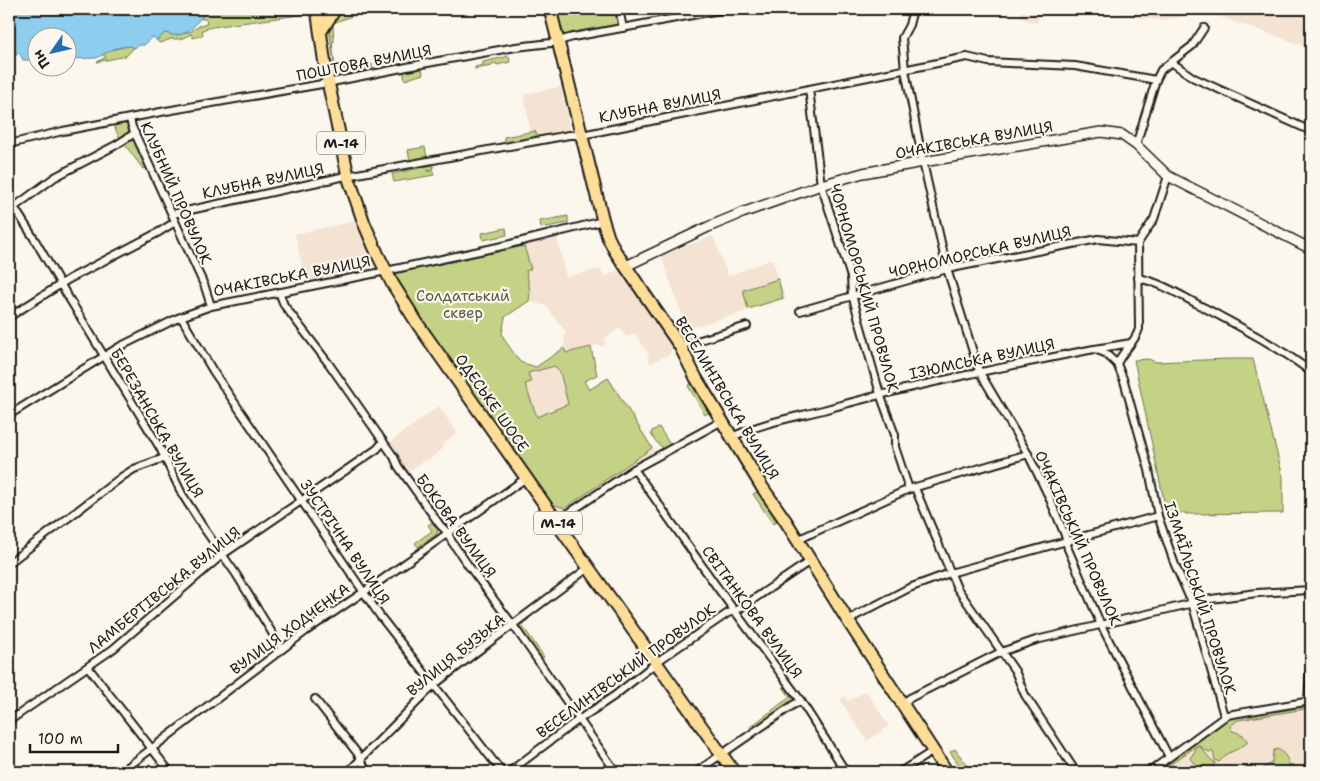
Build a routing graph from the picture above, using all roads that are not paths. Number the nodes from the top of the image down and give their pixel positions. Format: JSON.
{"nodes":[{"id":1,"x":317,"y":9,"type":"edge"},
{"id":2,"x":335,"y":9,"type":"edge"},
{"id":3,"x":550,"y":9,"type":"edge"},
{"id":4,"x":619,"y":9,"type":"edge"},
{"id":5,"x":725,"y":9,"type":"edge"},
{"id":6,"x":913,"y":9,"type":"edge"},
{"id":7,"x":623,"y":28,"type":"junction"},
{"id":8,"x":1204,"y":28,"type":"dead end"},
{"id":9,"x":321,"y":31,"type":"junction"},
{"id":10,"x":559,"y":42,"type":"junction"},
{"id":11,"x":1171,"y":62,"type":"junction"},
{"id":12,"x":905,"y":70,"type":"junction"},
{"id":13,"x":1156,"y":80,"type":"junction"},
{"id":14,"x":328,"y":83,"type":"junction"},
{"id":15,"x":809,"y":89,"type":"junction"},
{"id":16,"x":130,"y":119,"type":"junction"},
{"id":17,"x":1311,"y":131,"type":"edge"},
{"id":18,"x":135,"y":133,"type":"junction"},
{"id":19,"x":582,"y":135,"type":"junction"},
{"id":20,"x":9,"y":144,"type":"edge"},
{"id":21,"x":1136,"y":145,"type":"junction"},
{"id":22,"x":923,"y":162,"type":"junction"},
{"id":23,"x":348,"y":176,"type":"junction"},
{"id":24,"x":1168,"y":176,"type":"junction"},
{"id":25,"x":821,"y":186,"type":"junction"},
{"id":26,"x":11,"y":209,"type":"edge"},
{"id":27,"x":172,"y":214,"type":"junction"},
{"id":28,"x":603,"y":221,"type":"junction"},
{"id":29,"x":175,"y":222,"type":"junction"},
{"id":30,"x":1138,"y":243,"type":"junction"},
{"id":31,"x":1311,"y":249,"type":"edge"},
{"id":32,"x":626,"y":266,"type":"junction"},
{"id":33,"x":947,"y":269,"type":"junction"},
{"id":34,"x":386,"y":271,"type":"junction"},
{"id":35,"x":1138,"y":278,"type":"junction"},
{"id":36,"x":61,"y":284,"type":"junction"},
{"id":37,"x":279,"y":292,"type":"junction"},
{"id":38,"x":852,"y":295,"type":"junction"},
{"id":39,"x":211,"y":306,"type":"junction"},
{"id":40,"x":800,"y":310,"type":"dead end"},
{"id":41,"x":9,"y":317,"type":"edge"},
{"id":42,"x":181,"y":317,"type":"junction"},
{"id":43,"x":746,"y":326,"type":"dead end"},
{"id":44,"x":1131,"y":343,"type":"junction"},
{"id":45,"x":680,"y":346,"type":"junction"},
{"id":46,"x":1094,"y":349,"type":"junction"},
{"id":47,"x":104,"y":356,"type":"junction"},
{"id":48,"x":1117,"y":364,"type":"junction"},
{"id":49,"x":979,"y":371,"type":"junction"},
{"id":50,"x":1311,"y":372,"type":"edge"},
{"id":51,"x":880,"y":394,"type":"junction"},
{"id":52,"x":9,"y":416,"type":"edge"},
{"id":53,"x":722,"y":420,"type":"junction"},
{"id":54,"x":732,"y":436,"type":"junction"},
{"id":55,"x":383,"y":442,"type":"junction"},
{"id":56,"x":1028,"y":454,"type":"junction"},
{"id":57,"x":164,"y":458,"type":"junction"},
{"id":58,"x":634,"y":469,"type":"junction"},
{"id":59,"x":526,"y":478,"type":"junction"},
{"id":60,"x":912,"y":488,"type":"junction"},
{"id":61,"x":302,"y":500,"type":"junction"},
{"id":62,"x":1158,"y":516,"type":"junction"},
{"id":63,"x":557,"y":521,"type":"junction"},
{"id":64,"x":448,"y":533,"type":"junction"},
{"id":65,"x":797,"y":540,"type":"junction"},
{"id":66,"x":1067,"y":542,"type":"junction"},
{"id":67,"x":222,"y":555,"type":"junction"},
{"id":68,"x":810,"y":561,"type":"junction"},
{"id":69,"x":9,"y":564,"type":"edge"},
{"id":70,"x":588,"y":568,"type":"junction"},
{"id":71,"x":950,"y":572,"type":"junction"},
{"id":72,"x":1311,"y":590,"type":"edge"},
{"id":73,"x":364,"y":591,"type":"junction"},
{"id":74,"x":1192,"y":603,"type":"junction"},
{"id":75,"x":736,"y":611,"type":"junction"},
{"id":76,"x":848,"y":622,"type":"junction"},
{"id":77,"x":513,"y":625,"type":"junction"},
{"id":78,"x":1101,"y":625,"type":"junction"},
{"id":79,"x":282,"y":649,"type":"junction"},
{"id":80,"x":1001,"y":652,"type":"junction"},
{"id":81,"x":1311,"y":657,"type":"edge"},
{"id":82,"x":656,"y":663,"type":"junction"},
{"id":83,"x":88,"y":667,"type":"junction"},
{"id":84,"x":434,"y":685,"type":"junction"},
{"id":85,"x":315,"y":699,"type":"dead end"},
{"id":86,"x":801,"y":701,"type":"junction"},
{"id":87,"x":1310,"y":702,"type":"edge"},
{"id":88,"x":902,"y":704,"type":"junction"},
{"id":89,"x":1224,"y":716,"type":"junction"},
{"id":90,"x":579,"y":720,"type":"junction"},
{"id":91,"x":9,"y":721,"type":"edge"},
{"id":92,"x":152,"y":750,"type":"junction"},
{"id":93,"x":933,"y":751,"type":"junction"},
{"id":94,"x":721,"y":754,"type":"junction"},
{"id":95,"x":1169,"y":757,"type":"junction"},
{"id":96,"x":361,"y":758,"type":"junction"},
{"id":97,"x":122,"y":772,"type":"edge"},
{"id":98,"x":170,"y":772,"type":"edge"},
{"id":99,"x":348,"y":772,"type":"edge"},
{"id":100,"x":366,"y":772,"type":"edge"},
{"id":101,"x":502,"y":772,"type":"edge"},
{"id":102,"x":509,"y":772,"type":"edge"},
{"id":103,"x":616,"y":772,"type":"edge"},
{"id":104,"x":696,"y":772,"type":"edge"},
{"id":105,"x":734,"y":772,"type":"edge"},
{"id":106,"x":846,"y":772,"type":"edge"},
{"id":107,"x":900,"y":772,"type":"edge"},
{"id":108,"x":947,"y":772,"type":"edge"},
{"id":109,"x":1076,"y":772,"type":"edge"},
{"id":110,"x":1149,"y":772,"type":"edge"}],
"edges":[{"from":1,"to":9,"type":"highway","name":"ОДЕСЬКЕ ШОСЕ","number":"М-14"},
{"from":2,"to":9,"type":"highway"},
{"from":3,"to":10,"type":"highway","name":"ВЕСЕЛИНІВСЬКА ВУЛИЦЯ"},
{"from":4,"to":7,"type":"street"},
{"from":5,"to":7,"type":"street","name":"ПОШТОВА ВУЛИЦЯ"},
{"from":6,"to":12,"type":"street","name":"ОЧАКІВСЬКИЙ ПРОВУЛОК"},
{"from":7,"to":10,"type":"street","name":"ПОШТОВА ВУЛИЦЯ"},
{"from":8,"to":11,"type":"street"},
{"from":9,"to":14,"type":"highway","name":"ОДЕСЬКЕ ШОСЕ","number":"М-14"},
{"from":10,"to":14,"type":"street","name":"ПОШТОВА ВУЛИЦЯ"},
{"from":10,"to":19,"type":"highway","name":"ВЕСЕЛИНІВСЬКА ВУЛИЦЯ"},
{"from":11,"to":13,"type":"street"},
{"from":11,"to":17,"type":"street"},
{"from":12,"to":13,"type":"street","name":"КЛУБНА ВУЛИЦЯ"},
{"from":12,"to":15,"type":"street","name":"КЛУБНА ВУЛИЦЯ"},
{"from":12,"to":22,"type":"street","name":"ОЧАКІВСЬКИЙ ПРОВУЛОК"},
{"from":13,"to":21,"type":"street"},
{"from":14,"to":16,"type":"street","name":"ПОШТОВА ВУЛИЦЯ"},
{"from":14,"to":23,"type":"highway","name":"ОДЕСЬКЕ ШОСЕ","number":"М-14"},
{"from":15,"to":19,"type":"street","name":"КЛУБНА ВУЛИЦЯ"},
{"from":15,"to":25,"type":"street","name":"ЧОРНОМОРСЬКИЙ ПРОВУЛОК"},
{"from":16,"to":18,"type":"street","name":"КЛУБНИЙ ПРОВУЛОК"},
{"from":16,"to":20,"type":"street","name":"ПОШТОВА ВУЛИЦЯ"},
{"from":18,"to":26,"type":"street"},
{"from":18,"to":27,"type":"street","name":"КЛУБНИЙ ПРОВУЛОК"},
{"from":19,"to":23,"type":"street","name":"КЛУБНА ВУЛИЦЯ"},
{"from":19,"to":28,"type":"highway","name":"ВЕСЕЛИНІВСЬКА ВУЛИЦЯ"},
{"from":21,"to":22,"type":"street","name":"ОЧАКІВСЬКА ВУЛИЦЯ"},
{"from":21,"to":24,"type":"street","name":"ОЧАКІВСЬКА ВУЛИЦЯ"},
{"from":22,"to":25,"type":"street","name":"ОЧАКІВСЬКА ВУЛИЦЯ"},
{"from":22,"to":33,"type":"street","name":"ОЧАКІВСЬКИЙ ПРОВУЛОК"},
{"from":23,"to":27,"type":"street","name":"КЛУБНА ВУЛИЦЯ"},
{"from":23,"to":34,"type":"highway","name":"ОДЕСЬКЕ ШОСЕ","number":"М-14"},
{"from":24,"to":30,"type":"street"},
{"from":24,"to":31,"type":"street","name":"ОЧАКІВСЬКА ВУЛИЦЯ"},
{"from":25,"to":32,"type":"street","name":"ОЧАКІВСЬКА ВУЛИЦЯ"},
{"from":25,"to":38,"type":"street","name":"ЧОРНОМОРСЬКИЙ ПРОВУЛОК"},
{"from":26,"to":36,"type":"street","name":"БЕРЕЗАНСЬКА ВУЛИЦЯ"},
{"from":27,"to":29,"type":"street","name":"КЛУБНИЙ ПРОВУЛОК"},
{"from":28,"to":32,"type":"highway","name":"ВЕСЕЛИНІВСЬКА ВУЛИЦЯ"},
{"from":28,"to":34,"type":"street","name":"ОЧАКІВСЬКА ВУЛИЦЯ"},
{"from":29,"to":36,"type":"street"},
{"from":29,"to":39,"type":"street","name":"КЛУБНИЙ ПРОВУЛОК"},
{"from":30,"to":33,"type":"street","name":"ЧОРНОМОРСЬКА ВУЛИЦЯ"},
{"from":30,"to":35,"type":"street"},
{"from":32,"to":45,"type":"highway","name":"ВЕСЕЛИНІВСЬКА ВУЛИЦЯ"},
{"from":33,"to":38,"type":"street","name":"ЧОРНОМОРСЬКА ВУЛИЦЯ"},
{"from":33,"to":49,"type":"street","name":"ОЧАКІВСЬКИЙ ПРОВУЛОК"},
{"from":34,"to":37,"type":"street","name":"ОЧАКІВСЬКА ВУЛИЦЯ"},
{"from":34,"to":59,"type":"highway","name":"ОДЕСЬКЕ ШОСЕ","number":"М-14"},
{"from":35,"to":44,"type":"street"},
{"from":35,"to":50,"type":"street"},
{"from":36,"to":41,"type":"street"},
{"from":36,"to":47,"type":"street","name":"БЕРЕЗАНСЬКА ВУЛИЦЯ"},
{"from":37,"to":39,"type":"street","name":"ОЧАКІВСЬКА ВУЛИЦЯ"},
{"from":37,"to":55,"type":"street","name":"БОКОВА ВУЛИЦЯ"},
{"from":38,"to":40,"type":"street","name":"ЧОРНОМОРСЬКА ВУЛИЦЯ"},
{"from":38,"to":51,"type":"street","name":"ЧОРНОМОРСЬКИЙ ПРОВУЛОК"},
{"from":39,"to":42,"type":"street","name":"ОЧАКІВСЬКА ВУЛИЦЯ"},
{"from":42,"to":47,"type":"street","name":"ОЧАКІВСЬКА ВУЛИЦЯ"},
{"from":42,"to":61,"type":"street","name":"ЗУСТРІЧНА ВУЛИЦЯ"},
{"from":43,"to":45,"type":"street"},
{"from":44,"to":46,"type":"street","name":"ІЗЮМСЬКА ВУЛИЦЯ"},
{"from":44,"to":48,"type":"street"},
{"from":45,"to":53,"type":"highway","name":"ВЕСЕЛИНІВСЬКА ВУЛИЦЯ"},
{"from":46,"to":48,"type":"street"},
{"from":46,"to":49,"type":"street","name":"ІЗЮМСЬКА ВУЛИЦЯ"},
{"from":47,"to":52,"type":"street","name":"ОЧАКІВСЬКА ВУЛИЦЯ"},
{"from":47,"to":57,"type":"street","name":"БЕРЕЗАНСЬКА ВУЛИЦЯ"},
{"from":48,"to":62,"type":"street","name":"ІЗМАЇЛЬСЬКИЙ ПРОВУЛОК"},
{"from":49,"to":51,"type":"street","name":"ІЗЮМСЬКА ВУЛИЦЯ"},
{"from":49,"to":56,"type":"street","name":"ОЧАКІВСЬКИЙ ПРОВУЛОК"},
{"from":51,"to":54,"type":"street","name":"ІЗЮМСЬКА ВУЛИЦЯ"},
{"from":51,"to":60,"type":"street","name":"ЧОРНОМОРСЬКИЙ ПРОВУЛОК"},
{"from":53,"to":54,"type":"highway","name":"ВЕСЕЛИНІВСЬКА ВУЛИЦЯ"},
{"from":53,"to":58,"type":"street"},
{"from":54,"to":65,"type":"highway","name":"ВЕСЕЛИНІВСЬКА ВУЛИЦЯ"},
{"from":55,"to":61,"type":"street","name":"ЛАМБЕРТІВСЬКА ВУЛИЦЯ"},
{"from":55,"to":64,"type":"street","name":"БОКОВА ВУЛИЦЯ"},
{"from":56,"to":60,"type":"street"},
{"from":56,"to":66,"type":"street","name":"ОЧАКІВСЬКИЙ ПРОВУЛОК"},
{"from":57,"to":67,"type":"street","name":"БЕРЕЗАНСЬКА ВУЛИЦЯ"},
{"from":57,"to":69,"type":"street"},
{"from":58,"to":63,"type":"street"},
{"from":58,"to":75,"type":"street","name":"СВІТАНКОВА ВУЛИЦЯ"},
{"from":59,"to":63,"type":"highway","name":"ОДЕСЬКЕ ШОСЕ","number":"М-14"},
{"from":59,"to":64,"type":"street","name":"ВУЛИЦЯ ХОДЧЕНКА"},
{"from":60,"to":65,"type":"street"},
{"from":60,"to":71,"type":"street","name":"ЧОРНОМОРСЬКИЙ ПРОВУЛОК"},
{"from":61,"to":67,"type":"street","name":"ЛАМБЕРТІВСЬКА ВУЛИЦЯ"},
{"from":61,"to":73,"type":"street","name":"ЗУСТРІЧНА ВУЛИЦЯ"},
{"from":62,"to":66,"type":"street"},
{"from":62,"to":74,"type":"street","name":"ІЗМАЇЛЬСЬКИЙ ПРОВУЛОК"},
{"from":63,"to":70,"type":"highway","name":"ОДЕСЬКЕ ШОСЕ","number":"М-14"},
{"from":64,"to":73,"type":"street","name":"ВУЛИЦЯ ХОДЧЕНКА"},
{"from":64,"to":77,"type":"street","name":"БОКОВА ВУЛИЦЯ"},
{"from":65,"to":68,"type":"highway","name":"ВЕСЕЛИНІВСЬКА ВУЛИЦЯ"},
{"from":66,"to":71,"type":"street"},
{"from":66,"to":78,"type":"street","name":"ОЧАКІВСЬКИЙ ПРОВУЛОК"},
{"from":67,"to":79,"type":"street","name":"БЕРЕЗАНСЬКА ВУЛИЦЯ"},
{"from":67,"to":83,"type":"street","name":"ЛАМБЕРТІВСЬКА ВУЛИЦЯ"},
{"from":68,"to":75,"type":"street","name":"ВЕСЕЛИНІВСЬКИЙ ПРОВУЛОК"},
{"from":68,"to":76,"type":"highway","name":"ВЕСЕЛИНІВСЬКА ВУЛИЦЯ"},
{"from":70,"to":77,"type":"street","name":"ВУЛИЦЯ БУЗЬКА"},
{"from":70,"to":82,"type":"highway","name":"ОДЕСЬКЕ ШОСЕ","number":"М-14"},
{"from":71,"to":76,"type":"street"},
{"from":71,"to":80,"type":"street","name":"ЧОРНОМОРСЬКИЙ ПРОВУЛОК"},
{"from":72,"to":74,"type":"street"},
{"from":73,"to":79,"type":"street","name":"ВУЛИЦЯ ХОДЧЕНКА"},
{"from":73,"to":84,"type":"street","name":"ЗУСТРІЧНА ВУЛИЦЯ"},
{"from":74,"to":78,"type":"street"},
{"from":74,"to":89,"type":"street","name":"ІЗМАЇЛЬСЬКИЙ ПРОВУЛОК"},
{"from":75,"to":82,"type":"street","name":"ВЕСЕЛИНІВСЬКИЙ ПРОВУЛОК"},
{"from":75,"to":86,"type":"street","name":"СВІТАНКОВА ВУЛИЦЯ"},
{"from":76,"to":88,"type":"highway","name":"ВЕСЕЛИНІВСЬКА ВУЛИЦЯ"},
{"from":77,"to":84,"type":"street","name":"ВУЛИЦЯ БУЗЬКА"},
{"from":77,"to":90,"type":"street","name":"БОКОВА ВУЛИЦЯ"},
{"from":78,"to":80,"type":"street"},
{"from":78,"to":95,"type":"street","name":"ОЧАКІВСЬКИЙ ПРОВУЛОК"},
{"from":79,"to":92,"type":"street","name":"ВУЛИЦЯ ХОДЧЕНКА"},
{"from":80,"to":88,"type":"street"},
{"from":80,"to":109,"type":"street","name":"ЧОРНОМОРСЬКИЙ ПРОВУЛОК"},
{"from":81,"to":87,"type":"street"},
{"from":82,"to":90,"type":"street","name":"ВЕСЕЛИНІВСЬКИЙ ПРОВУЛОК"},
{"from":82,"to":94,"type":"highway","name":"ОДЕСЬКЕ ШОСЕ","number":"М-14"},
{"from":83,"to":91,"type":"street","name":"ЛАМБЕРТІВСЬКА ВУЛИЦЯ"},
{"from":83,"to":92,"type":"street"},
{"from":84,"to":96,"type":"street","name":"ВУЛИЦЯ БУЗЬКА"},
{"from":84,"to":101,"type":"street","name":"ЗУСТРІЧНА ВУЛИЦЯ"},
{"from":85,"to":96,"type":"street"},
{"from":86,"to":94,"type":"street"},
{"from":86,"to":106,"type":"street","name":"СВІТАНКОВА ВУЛИЦЯ"},
{"from":87,"to":89,"type":"street"},
{"from":88,"to":93,"type":"highway","name":"ВЕСЕЛИНІВСЬКА ВУЛИЦЯ"},
{"from":89,"to":95,"type":"street"},
{"from":90,"to":102,"type":"street","name":"ВЕСЕЛИНІВСЬКИЙ ПРОВУЛОК"},
{"from":90,"to":103,"type":"street","name":"БОКОВА ВУЛИЦЯ"},
{"from":92,"to":97,"type":"street","name":"ВУЛИЦЯ ХОДЧЕНКА"},
{"from":92,"to":98,"type":"street"},
{"from":93,"to":107,"type":"street"},
{"from":93,"to":108,"type":"highway","name":"ВЕСЕЛИНІВСЬКА ВУЛИЦЯ"},
{"from":94,"to":104,"type":"street"},
{"from":94,"to":105,"type":"highway","name":"ОДЕСЬКЕ ШОСЕ","number":"М-14"},
{"from":95,"to":110,"type":"street"},
{"from":96,"to":99,"type":"street","name":"ВУЛИЦЯ БУЗЬКА"},
{"from":96,"to":100,"type":"street"}]}
